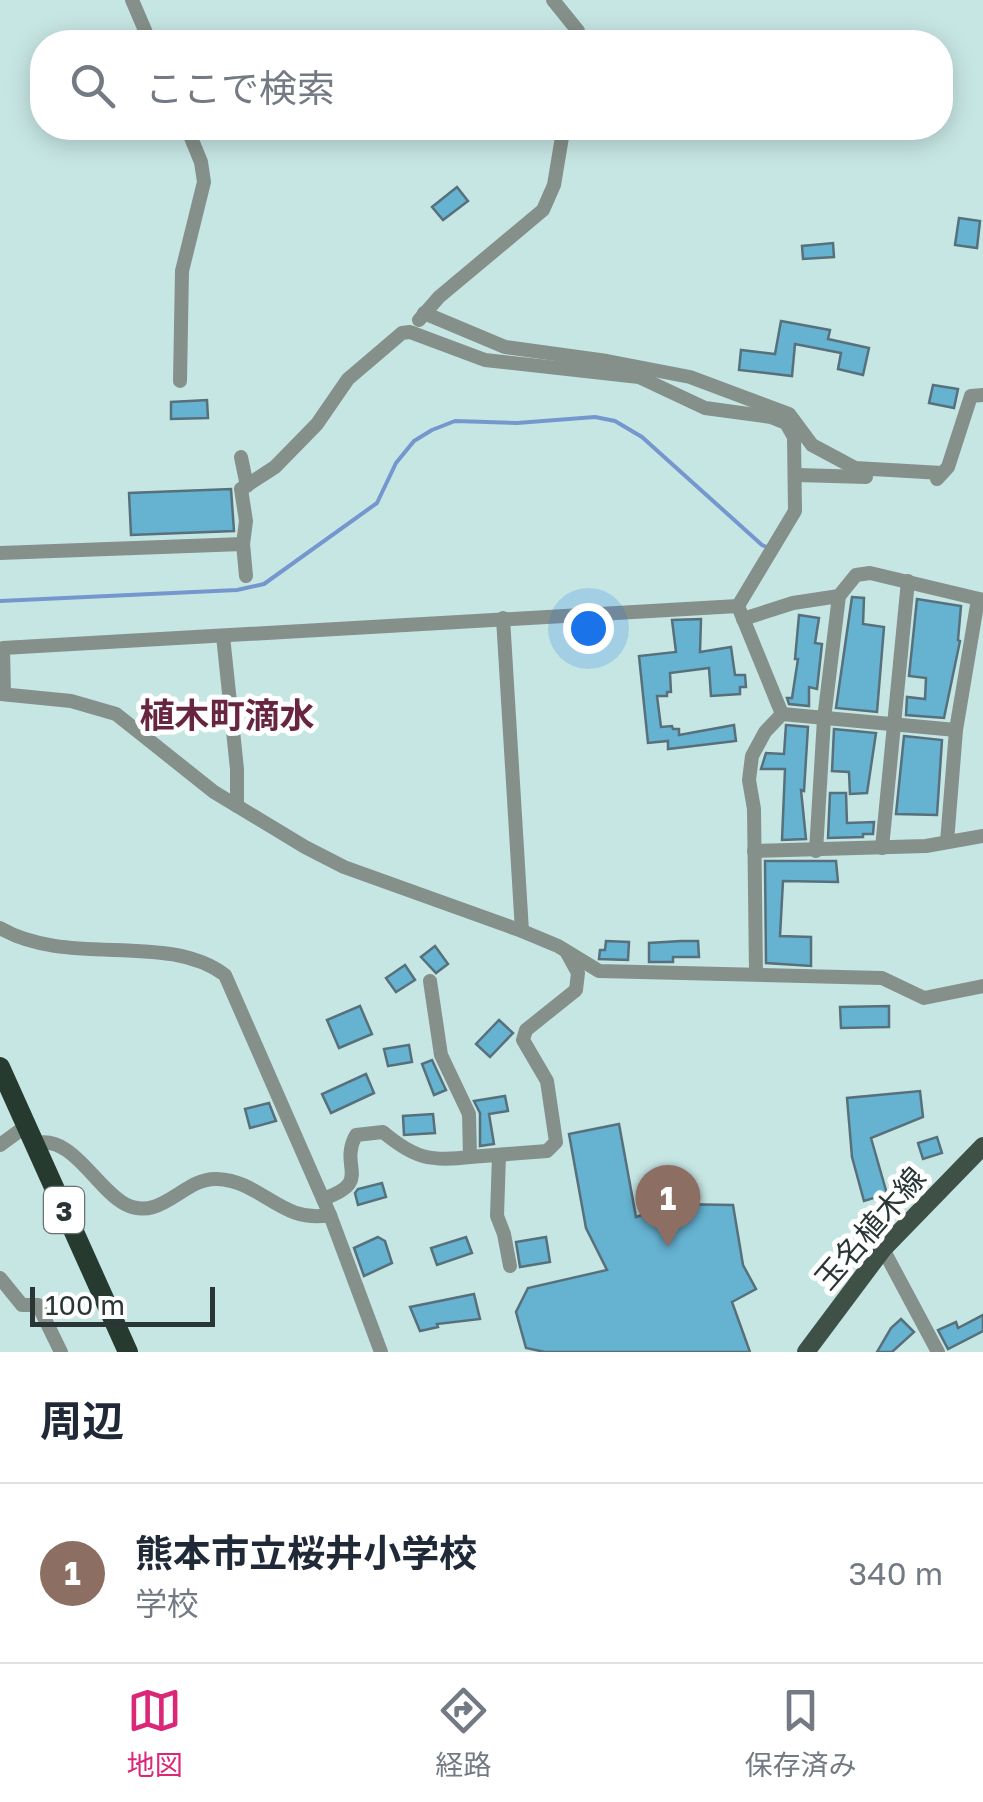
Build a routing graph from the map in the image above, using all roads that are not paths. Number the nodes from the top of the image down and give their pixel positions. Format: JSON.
{"nodes":[{"id":1,"x":132,"y":0,"type":"edge"},
{"id":2,"x":553,"y":0,"type":"edge"},
{"id":3,"x":145,"y":30,"type":"edge"},
{"id":4,"x":578,"y":30,"type":"edge"},
{"id":5,"x":192,"y":140,"type":"edge"},
{"id":6,"x":561,"y":140,"type":"edge"},
{"id":7,"x":424,"y":313,"type":"junction"},
{"id":8,"x":410,"y":332,"type":"junction"},
{"id":9,"x":180,"y":381,"type":"dead end"},
{"id":10,"x":983,"y":395,"type":"edge"},
{"id":11,"x":241,"y":456,"type":"dead end"},
{"id":12,"x":942,"y":473,"type":"junction"},
{"id":13,"x":796,"y":475,"type":"junction"},
{"id":14,"x":247,"y":486,"type":"junction"},
{"id":15,"x":243,"y":544,"type":"junction"},
{"id":16,"x":0,"y":553,"type":"edge"},
{"id":17,"x":246,"y":576,"type":"dead end"},
{"id":18,"x":908,"y":581,"type":"junction"},
{"id":19,"x":838,"y":596,"type":"junction"},
{"id":20,"x":980,"y":600,"type":"edge"},
{"id":21,"x":741,"y":612,"type":"junction"},
{"id":22,"x":504,"y":618,"type":"junction"},
{"id":23,"x":223,"y":636,"type":"junction"},
{"id":24,"x":2,"y":694,"type":"edge"},
{"id":25,"x":782,"y":714,"type":"junction"},
{"id":26,"x":824,"y":720,"type":"junction"},
{"id":27,"x":892,"y":726,"type":"junction"},
{"id":28,"x":956,"y":730,"type":"junction"},
{"id":29,"x":237,"y":806,"type":"junction"},
{"id":30,"x":983,"y":836,"type":"edge"},
{"id":31,"x":947,"y":842,"type":"junction"},
{"id":32,"x":882,"y":848,"type":"junction"},
{"id":33,"x":754,"y":851,"type":"junction"},
{"id":34,"x":816,"y":851,"type":"junction"},
{"id":35,"x":0,"y":928,"type":"edge"},
{"id":36,"x":522,"y":930,"type":"junction"},
{"id":37,"x":566,"y":950,"type":"junction"},
{"id":38,"x":756,"y":974,"type":"junction"},
{"id":39,"x":430,"y":981,"type":"dead end"},
{"id":40,"x":983,"y":986,"type":"edge"},
{"id":41,"x":0,"y":1067,"type":"edge"},
{"id":42,"x":30,"y":1135,"type":"junction"},
{"id":43,"x":0,"y":1146,"type":"edge"},
{"id":44,"x":983,"y":1146,"type":"edge"},
{"id":45,"x":499,"y":1155,"type":"junction"},
{"id":46,"x":470,"y":1157,"type":"junction"},
{"id":47,"x":323,"y":1199,"type":"junction"},
{"id":48,"x":330,"y":1215,"type":"junction"},
{"id":49,"x":883,"y":1249,"type":"junction"},
{"id":50,"x":510,"y":1266,"type":"dead end"},
{"id":51,"x":0,"y":1278,"type":"edge"},
{"id":52,"x":60,"y":1352,"type":"edge"},
{"id":53,"x":128,"y":1352,"type":"edge"},
{"id":54,"x":381,"y":1352,"type":"edge"},
{"id":55,"x":806,"y":1352,"type":"edge"},
{"id":56,"x":938,"y":1352,"type":"edge"}],
"edges":[{"from":1,"to":3,"type":"street"},
{"from":2,"to":4,"type":"street"},
{"from":5,"to":9,"type":"street"},
{"from":6,"to":7,"type":"street"},
{"from":7,"to":8,"type":"street"},
{"from":7,"to":12,"type":"street"},
{"from":8,"to":13,"type":"street"},
{"from":8,"to":14,"type":"street"},
{"from":10,"to":12,"type":"street"},
{"from":11,"to":14,"type":"street"},
{"from":12,"to":13,"type":"street"},
{"from":13,"to":21,"type":"street"},
{"from":14,"to":15,"type":"street"},
{"from":15,"to":16,"type":"street"},
{"from":15,"to":17,"type":"street"},
{"from":18,"to":19,"type":"street"},
{"from":18,"to":20,"type":"street"},
{"from":18,"to":27,"type":"street"},
{"from":19,"to":21,"type":"street"},
{"from":19,"to":26,"type":"street"},
{"from":20,"to":28,"type":"street"},
{"from":21,"to":22,"type":"street"},
{"from":21,"to":25,"type":"street"},
{"from":22,"to":23,"type":"street"},
{"from":22,"to":36,"type":"street"},
{"from":23,"to":24,"type":"street"},
{"from":23,"to":29,"type":"street"},
{"from":24,"to":29,"type":"street"},
{"from":25,"to":26,"type":"street"},
{"from":25,"to":33,"type":"street"},
{"from":26,"to":27,"type":"street"},
{"from":26,"to":34,"type":"street"},
{"from":27,"to":28,"type":"street"},
{"from":27,"to":32,"type":"street"},
{"from":28,"to":31,"type":"street"},
{"from":29,"to":36,"type":"street"},
{"from":30,"to":31,"type":"street"},
{"from":31,"to":32,"type":"street"},
{"from":32,"to":34,"type":"street"},
{"from":33,"to":34,"type":"street"},
{"from":33,"to":38,"type":"street"},
{"from":35,"to":47,"type":"street"},
{"from":36,"to":37,"type":"street"},
{"from":37,"to":38,"type":"street"},
{"from":37,"to":45,"type":"street"},
{"from":38,"to":40,"type":"street"},
{"from":39,"to":46,"type":"street"},
{"from":41,"to":42,"type":"highway","number":"3"},
{"from":42,"to":43,"type":"street"},
{"from":42,"to":48,"type":"street"},
{"from":42,"to":53,"type":"highway","number":"3"},
{"from":44,"to":49,"type":"main road","name":"玉名植木線"},
{"from":45,"to":46,"type":"street"},
{"from":45,"to":50,"type":"street"},
{"from":46,"to":47,"type":"street"},
{"from":47,"to":48,"type":"street"},
{"from":48,"to":54,"type":"street"},
{"from":49,"to":55,"type":"main road","name":"玉名植木線"},
{"from":49,"to":56,"type":"street"},
{"from":51,"to":52,"type":"street"}]}
